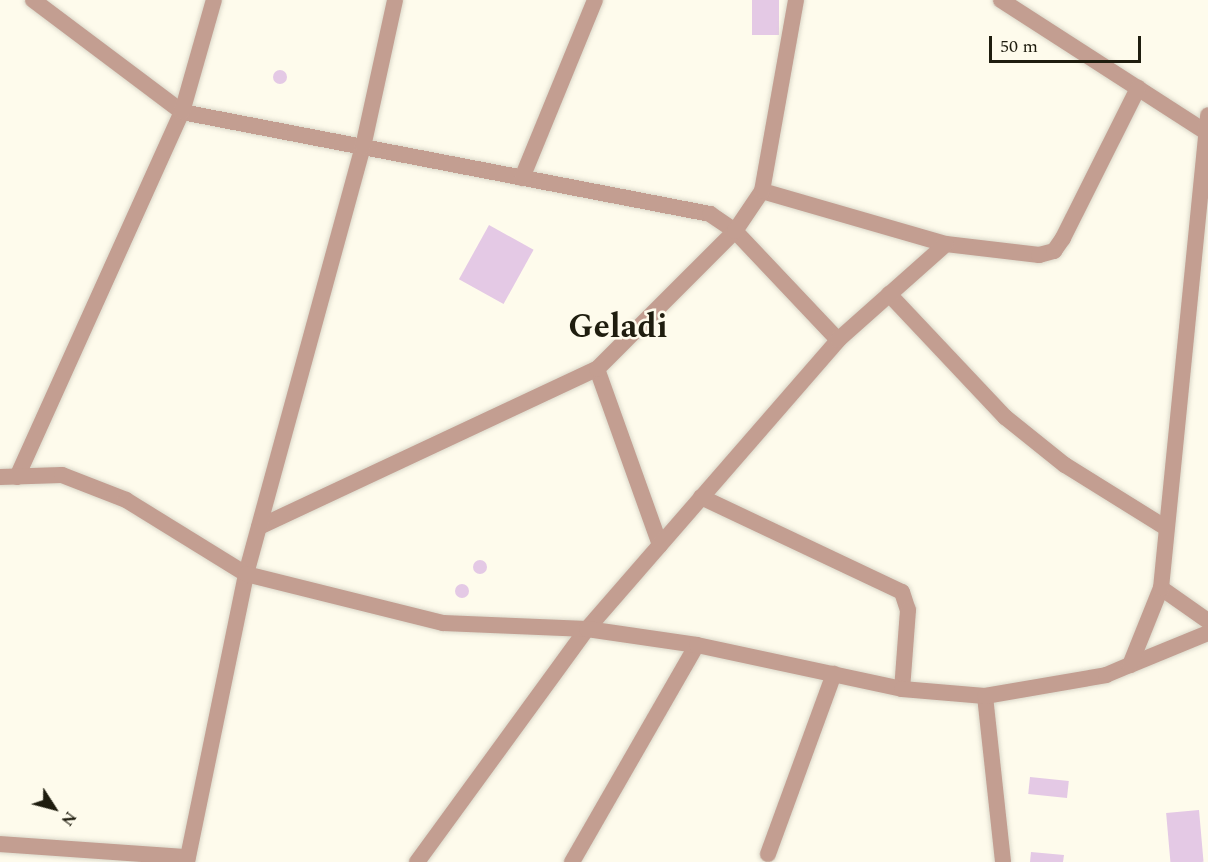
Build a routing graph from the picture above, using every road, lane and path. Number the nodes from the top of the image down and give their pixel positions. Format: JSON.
{"nodes":[{"id":1,"x":33,"y":0,"type":"edge"},
{"id":2,"x":214,"y":0,"type":"edge"},
{"id":3,"x":395,"y":0,"type":"edge"},
{"id":4,"x":595,"y":0,"type":"edge"},
{"id":5,"x":796,"y":0,"type":"edge"},
{"id":6,"x":1001,"y":0,"type":"edge"},
{"id":7,"x":1138,"y":88,"type":"junction"},
{"id":8,"x":182,"y":112,"type":"junction"},
{"id":9,"x":1207,"y":123,"type":"edge"},
{"id":10,"x":363,"y":147,"type":"junction"},
{"id":11,"x":522,"y":178,"type":"junction"},
{"id":12,"x":762,"y":191,"type":"junction"},
{"id":13,"x":735,"y":231,"type":"junction"},
{"id":14,"x":946,"y":244,"type":"junction"},
{"id":15,"x":889,"y":294,"type":"junction"},
{"id":16,"x":838,"y":340,"type":"junction"},
{"id":17,"x":597,"y":369,"type":"junction"},
{"id":18,"x":8,"y":477,"type":"edge"},
{"id":19,"x":701,"y":497,"type":"junction"},
{"id":20,"x":1163,"y":526,"type":"junction"},
{"id":21,"x":259,"y":527,"type":"junction"},
{"id":22,"x":660,"y":545,"type":"junction"},
{"id":23,"x":246,"y":574,"type":"junction"},
{"id":24,"x":1161,"y":588,"type":"junction"},
{"id":25,"x":1208,"y":621,"type":"edge"},
{"id":26,"x":587,"y":628,"type":"junction"},
{"id":27,"x":1208,"y":633,"type":"edge"},
{"id":28,"x":697,"y":645,"type":"junction"},
{"id":29,"x":1130,"y":665,"type":"junction"},
{"id":30,"x":834,"y":674,"type":"junction"},
{"id":31,"x":902,"y":689,"type":"junction"},
{"id":32,"x":986,"y":696,"type":"junction"},
{"id":33,"x":0,"y":844,"type":"edge"},
{"id":34,"x":768,"y":854,"type":"dead end"},
{"id":35,"x":188,"y":860,"type":"edge"},
{"id":36,"x":417,"y":862,"type":"edge"},
{"id":37,"x":572,"y":862,"type":"edge"},
{"id":38,"x":1003,"y":862,"type":"edge"}],
"edges":[{"from":1,"to":8,"type":"street"},
{"from":2,"to":8,"type":"street"},
{"from":3,"to":10,"type":"street"},
{"from":4,"to":11,"type":"street"},
{"from":5,"to":12,"type":"street"},
{"from":6,"to":7,"type":"street"},
{"from":7,"to":9,"type":"street"},
{"from":7,"to":14,"type":"street"},
{"from":8,"to":10,"type":"street"},
{"from":8,"to":18,"type":"street"},
{"from":9,"to":20,"type":"street"},
{"from":10,"to":11,"type":"street"},
{"from":10,"to":21,"type":"street"},
{"from":11,"to":13,"type":"street"},
{"from":12,"to":13,"type":"street"},
{"from":12,"to":14,"type":"street"},
{"from":13,"to":16,"type":"street"},
{"from":13,"to":17,"type":"street"},
{"from":14,"to":15,"type":"street"},
{"from":15,"to":16,"type":"street"},
{"from":15,"to":20,"type":"street"},
{"from":16,"to":19,"type":"street"},
{"from":17,"to":21,"type":"street"},
{"from":17,"to":22,"type":"street"},
{"from":18,"to":23,"type":"street"},
{"from":19,"to":22,"type":"street"},
{"from":19,"to":31,"type":"street"},
{"from":20,"to":24,"type":"street"},
{"from":21,"to":23,"type":"street"},
{"from":22,"to":26,"type":"street"},
{"from":23,"to":26,"type":"street"},
{"from":23,"to":35,"type":"street"},
{"from":24,"to":25,"type":"street"},
{"from":24,"to":29,"type":"street"},
{"from":26,"to":28,"type":"street"},
{"from":26,"to":36,"type":"street"},
{"from":27,"to":29,"type":"street"},
{"from":28,"to":30,"type":"street"},
{"from":28,"to":37,"type":"street"},
{"from":29,"to":32,"type":"street"},
{"from":30,"to":31,"type":"street"},
{"from":30,"to":34,"type":"street"},
{"from":31,"to":32,"type":"street"},
{"from":32,"to":38,"type":"street"},
{"from":33,"to":35,"type":"street"}]}
